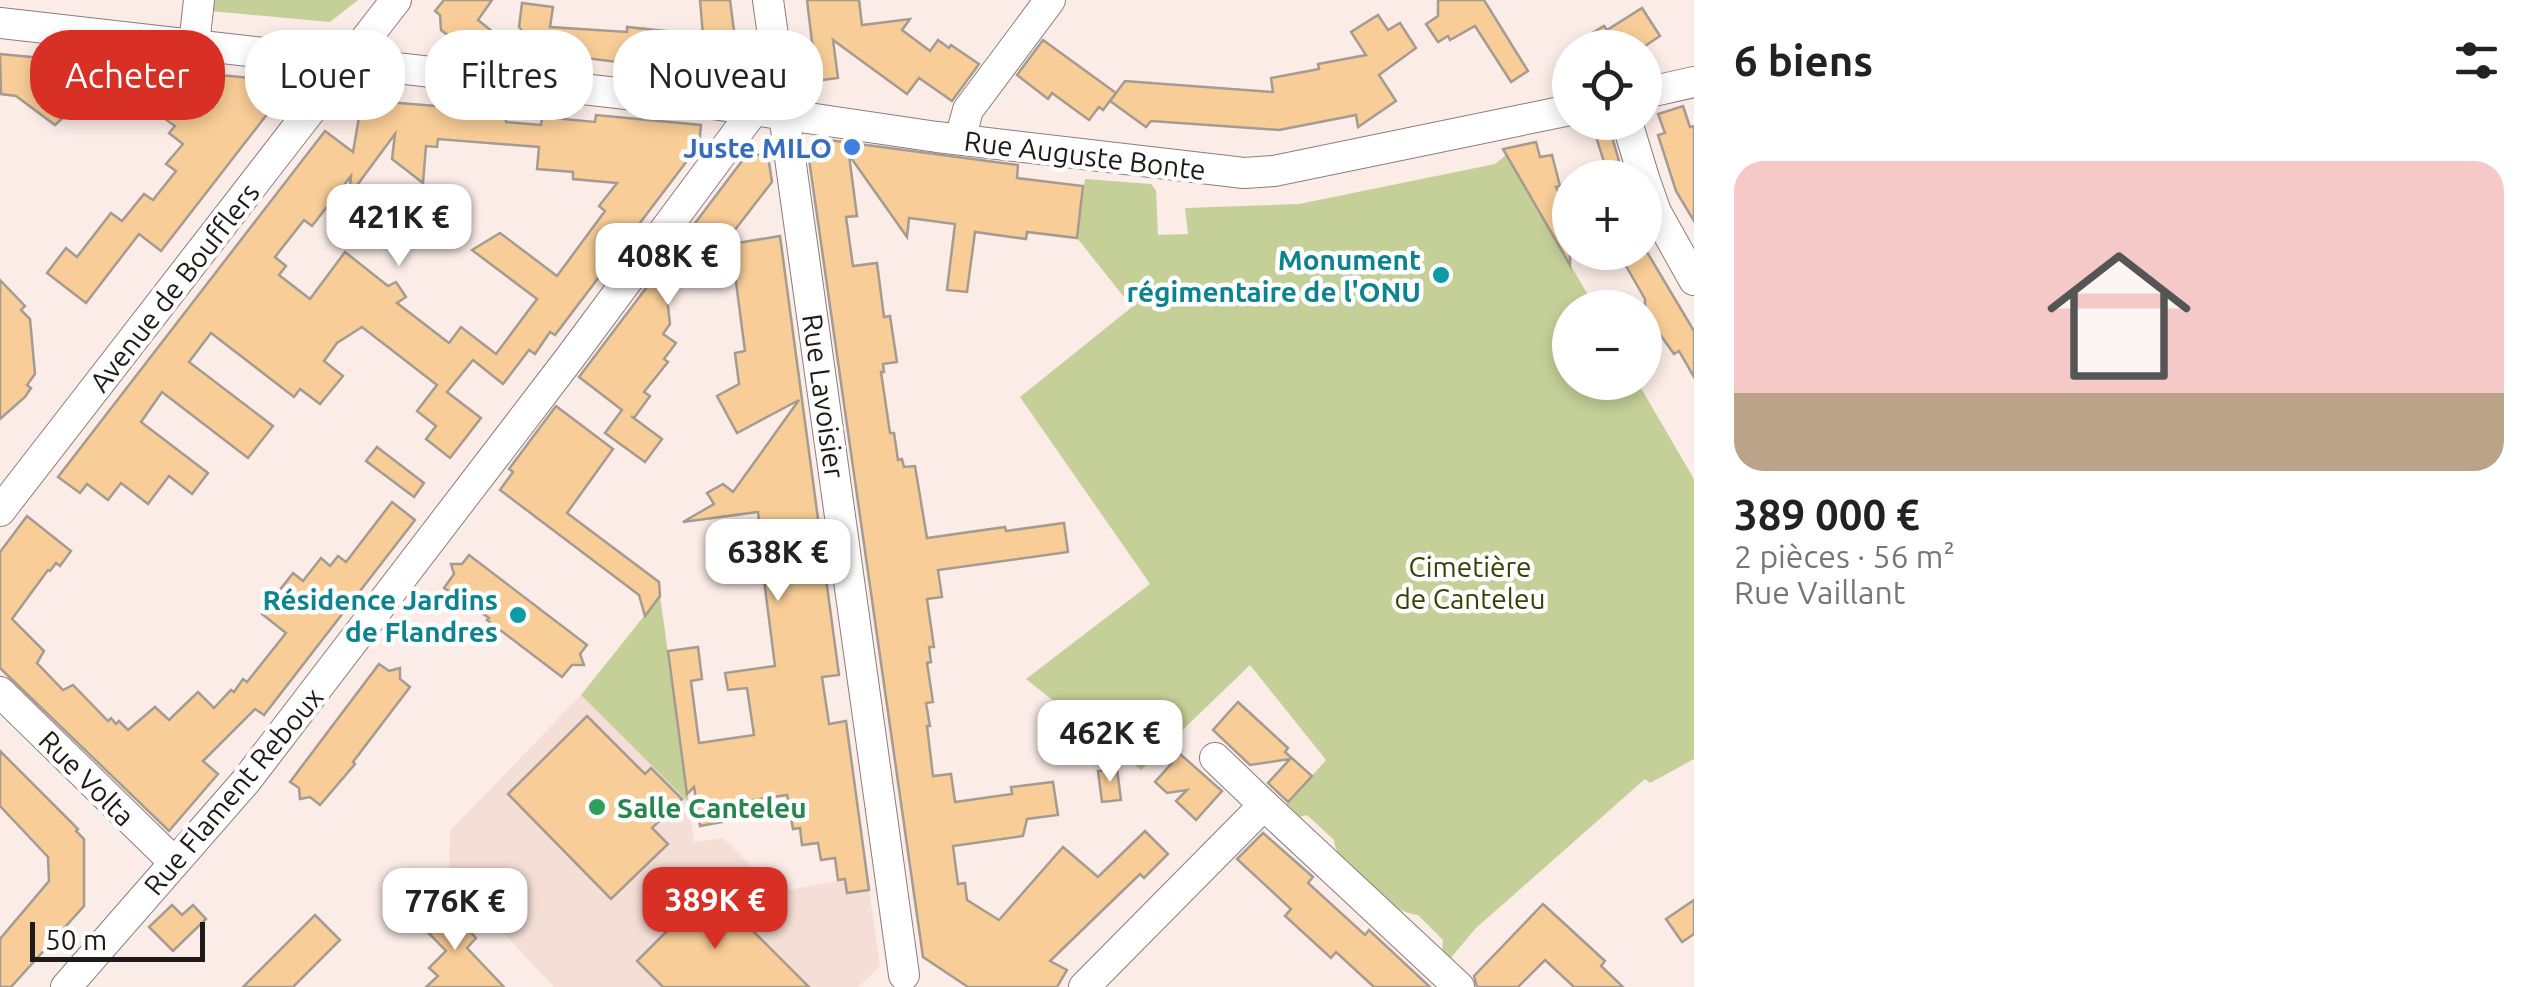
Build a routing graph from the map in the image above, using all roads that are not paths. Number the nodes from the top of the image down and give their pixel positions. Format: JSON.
{"nodes":[{"id":1,"x":199,"y":0,"type":"edge"},
{"id":2,"x":396,"y":0,"type":"edge"},
{"id":3,"x":768,"y":0,"type":"edge"},
{"id":4,"x":1050,"y":0,"type":"edge"},
{"id":5,"x":0,"y":23,"type":"edge"},
{"id":6,"x":62,"y":30,"type":"edge"},
{"id":7,"x":196,"y":30,"type":"edge"},
{"id":8,"x":373,"y":30,"type":"edge"},
{"id":9,"x":768,"y":30,"type":"edge"},
{"id":10,"x":405,"y":69,"type":"edge"},
{"id":11,"x":1694,"y":82,"type":"edge"},
{"id":12,"x":1662,"y":90,"type":"edge"},
{"id":13,"x":613,"y":93,"type":"edge"},
{"id":14,"x":1552,"y":114,"type":"edge"},
{"id":15,"x":303,"y":120,"type":"edge"},
{"id":16,"x":763,"y":120,"type":"edge"},
{"id":17,"x":770,"y":120,"type":"edge"},
{"id":18,"x":823,"y":120,"type":"edge"},
{"id":19,"x":960,"y":140,"type":"junction"},
{"id":20,"x":1662,"y":223,"type":"edge"},
{"id":21,"x":1694,"y":280,"type":"edge"},
{"id":22,"x":0,"y":512,"type":"edge"},
{"id":23,"x":0,"y":692,"type":"edge"},
{"id":24,"x":1215,"y":758,"type":"dead end"},
{"id":25,"x":1264,"y":805,"type":"junction"},
{"id":26,"x":174,"y":862,"type":"junction"},
{"id":27,"x":907,"y":983,"type":"edge"},
{"id":28,"x":66,"y":987,"type":"edge"},
{"id":29,"x":1084,"y":987,"type":"edge"},
{"id":30,"x":1458,"y":987,"type":"edge"}],
"edges":[{"from":1,"to":7,"type":"street"},
{"from":2,"to":8,"type":"street","name":"Avenue de Boufflers"},
{"from":3,"to":9,"type":"street","name":"Rue Lavoisier"},
{"from":4,"to":19,"type":"street"},
{"from":5,"to":6,"type":"street","name":"Rue Auguste Bonte"},
{"from":10,"to":13,"type":"street","name":"Rue Auguste Bonte"},
{"from":11,"to":12,"type":"street"},
{"from":14,"to":19,"type":"street","name":"Rue Auguste Bonte"},
{"from":15,"to":22,"type":"street","name":"Avenue de Boufflers"},
{"from":16,"to":26,"type":"street","name":"Rue Flament Reboux"},
{"from":17,"to":27,"type":"street","name":"Rue Lavoisier"},
{"from":18,"to":19,"type":"street","name":"Rue Auguste Bonte"},
{"from":20,"to":21,"type":"street"},
{"from":23,"to":26,"type":"street","name":"Rue Volta"},
{"from":24,"to":25,"type":"street"},
{"from":25,"to":29,"type":"street"},
{"from":25,"to":30,"type":"street"},
{"from":26,"to":28,"type":"street","name":"Rue Flament Reboux"}]}
